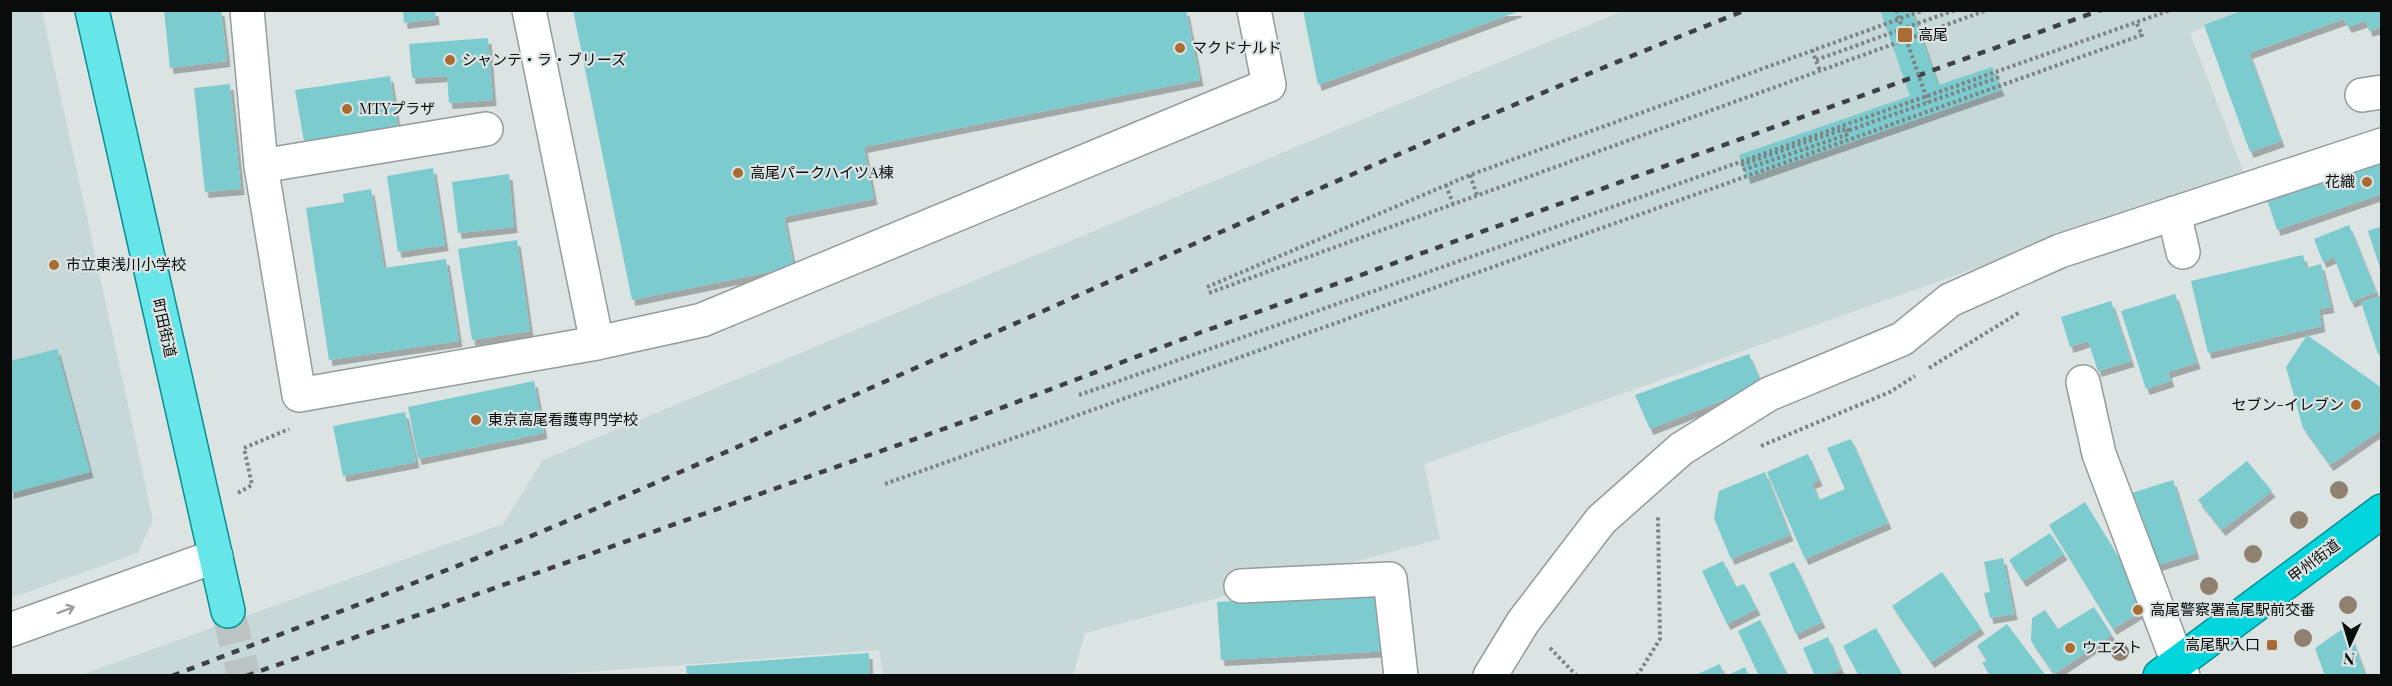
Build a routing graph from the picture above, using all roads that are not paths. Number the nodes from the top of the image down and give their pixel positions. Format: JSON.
{"nodes":[{"id":1,"x":92,"y":10,"type":"edge"},
{"id":2,"x":247,"y":10,"type":"edge"},
{"id":3,"x":529,"y":10,"type":"edge"},
{"id":4,"x":1254,"y":10,"type":"edge"},
{"id":5,"x":486,"y":129,"type":"dead end"},
{"id":6,"x":2382,"y":145,"type":"edge"},
{"id":7,"x":261,"y":166,"type":"junction"},
{"id":8,"x":2174,"y":213,"type":"junction"},
{"id":9,"x":2183,"y":252,"type":"dead end"},
{"id":10,"x":597,"y":343,"type":"junction"},
{"id":11,"x":2083,"y":382,"type":"dead end"},
{"id":12,"x":2382,"y":511,"type":"edge"},
{"id":13,"x":216,"y":556,"type":"junction"},
{"id":14,"x":1241,"y":586,"type":"dead end"},
{"id":15,"x":228,"y":611,"type":"tunnel mouth"},
{"id":16,"x":10,"y":630,"type":"edge"},
{"id":17,"x":2174,"y":671,"type":"edge"},
{"id":18,"x":1401,"y":675,"type":"edge"},
{"id":19,"x":1490,"y":675,"type":"edge"}],
"edges":[{"from":1,"to":13,"type":"main road","name":"町田街道"},
{"from":2,"to":7,"type":"street"},
{"from":3,"to":10,"type":"street"},
{"from":4,"to":10,"type":"street"},
{"from":5,"to":7,"type":"street"},
{"from":6,"to":8,"type":"street"},
{"from":7,"to":10,"type":"street"},
{"from":8,"to":9,"type":"street"},
{"from":8,"to":19,"type":"street"},
{"from":11,"to":17,"type":"street"},
{"from":12,"to":17,"type":"highway","name":"甲州街道"},
{"from":13,"to":15,"type":"main road","name":"町田街道"},
{"from":16,"to":13,"type":"street","one_way":true},
{"from":14,"to":18,"type":"street"}]}
